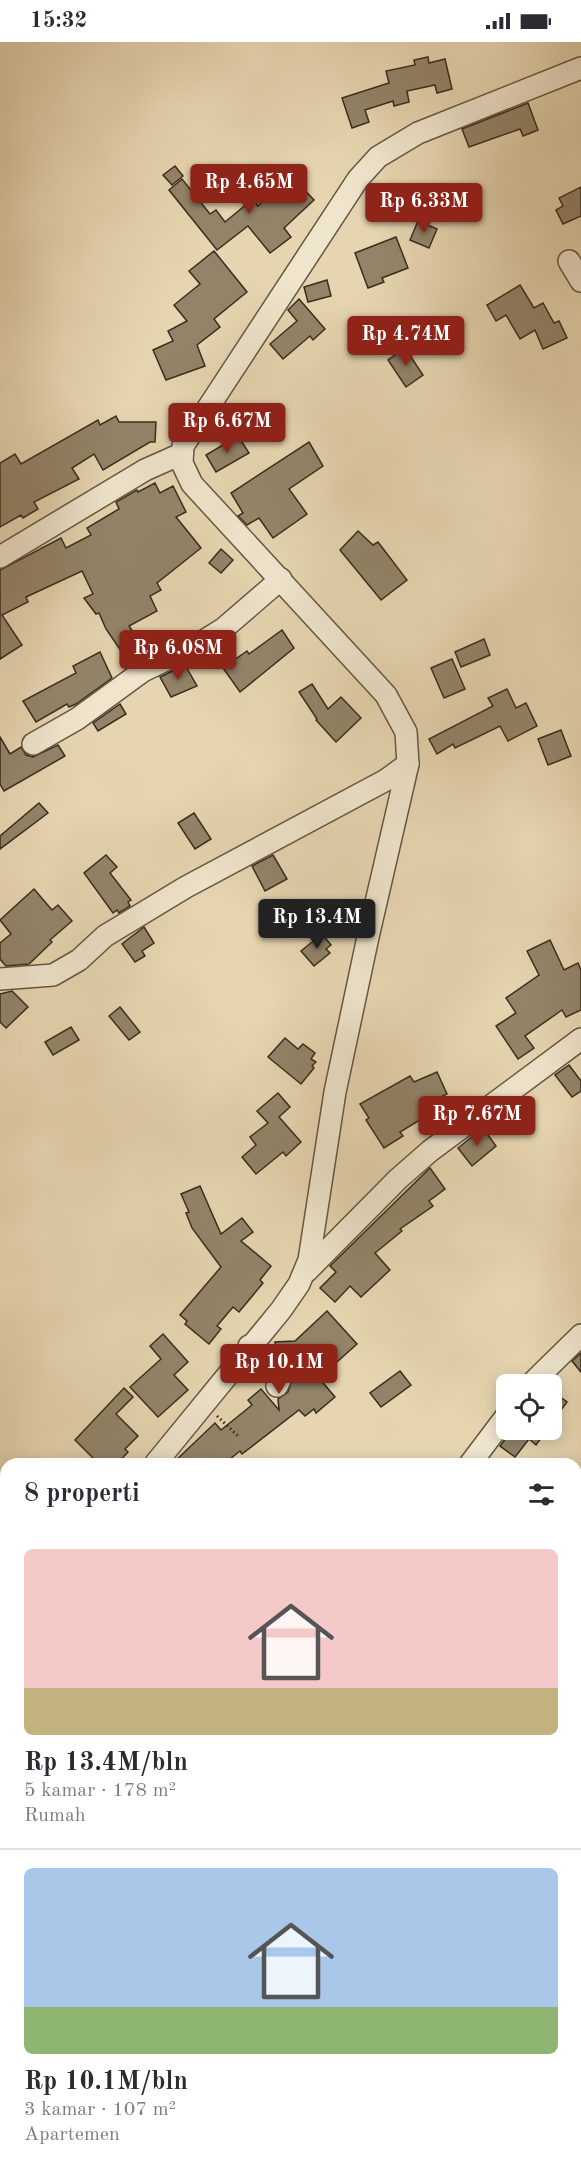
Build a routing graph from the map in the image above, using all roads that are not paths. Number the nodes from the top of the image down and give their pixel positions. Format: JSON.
{"nodes":[{"id":1,"x":581,"y":68,"type":"edge"},
{"id":2,"x":569,"y":261,"type":"dead end"},
{"id":3,"x":581,"y":281,"type":"edge"},
{"id":4,"x":181,"y":454,"type":"junction"},
{"id":5,"x":0,"y":557,"type":"edge"},
{"id":6,"x":281,"y":579,"type":"junction"},
{"id":7,"x":33,"y":744,"type":"dead end"},
{"id":8,"x":408,"y":764,"type":"junction"},
{"id":9,"x":0,"y":979,"type":"edge"},
{"id":10,"x":581,"y":1039,"type":"edge"},
{"id":11,"x":304,"y":1273,"type":"junction"},
{"id":12,"x":581,"y":1335,"type":"edge"},
{"id":13,"x":249,"y":1346,"type":"junction"},
{"id":14,"x":541,"y":1374,"type":"edge"},
{"id":15,"x":277,"y":1386,"type":"dead end"},
{"id":16,"x":496,"y":1430,"type":"edge"},
{"id":17,"x":160,"y":1458,"type":"edge"},
{"id":18,"x":475,"y":1458,"type":"edge"}],
"edges":[{"from":1,"to":4,"type":"street"},
{"from":2,"to":3,"type":"street"},
{"from":4,"to":5,"type":"street"},
{"from":4,"to":6,"type":"street"},
{"from":6,"to":7,"type":"street"},
{"from":6,"to":8,"type":"street"},
{"from":8,"to":9,"type":"street"},
{"from":8,"to":11,"type":"street"},
{"from":10,"to":11,"type":"street"},
{"from":11,"to":13,"type":"street"},
{"from":12,"to":14,"type":"street"},
{"from":13,"to":15,"type":"street"},
{"from":13,"to":17,"type":"street"},
{"from":16,"to":18,"type":"street"}]}
